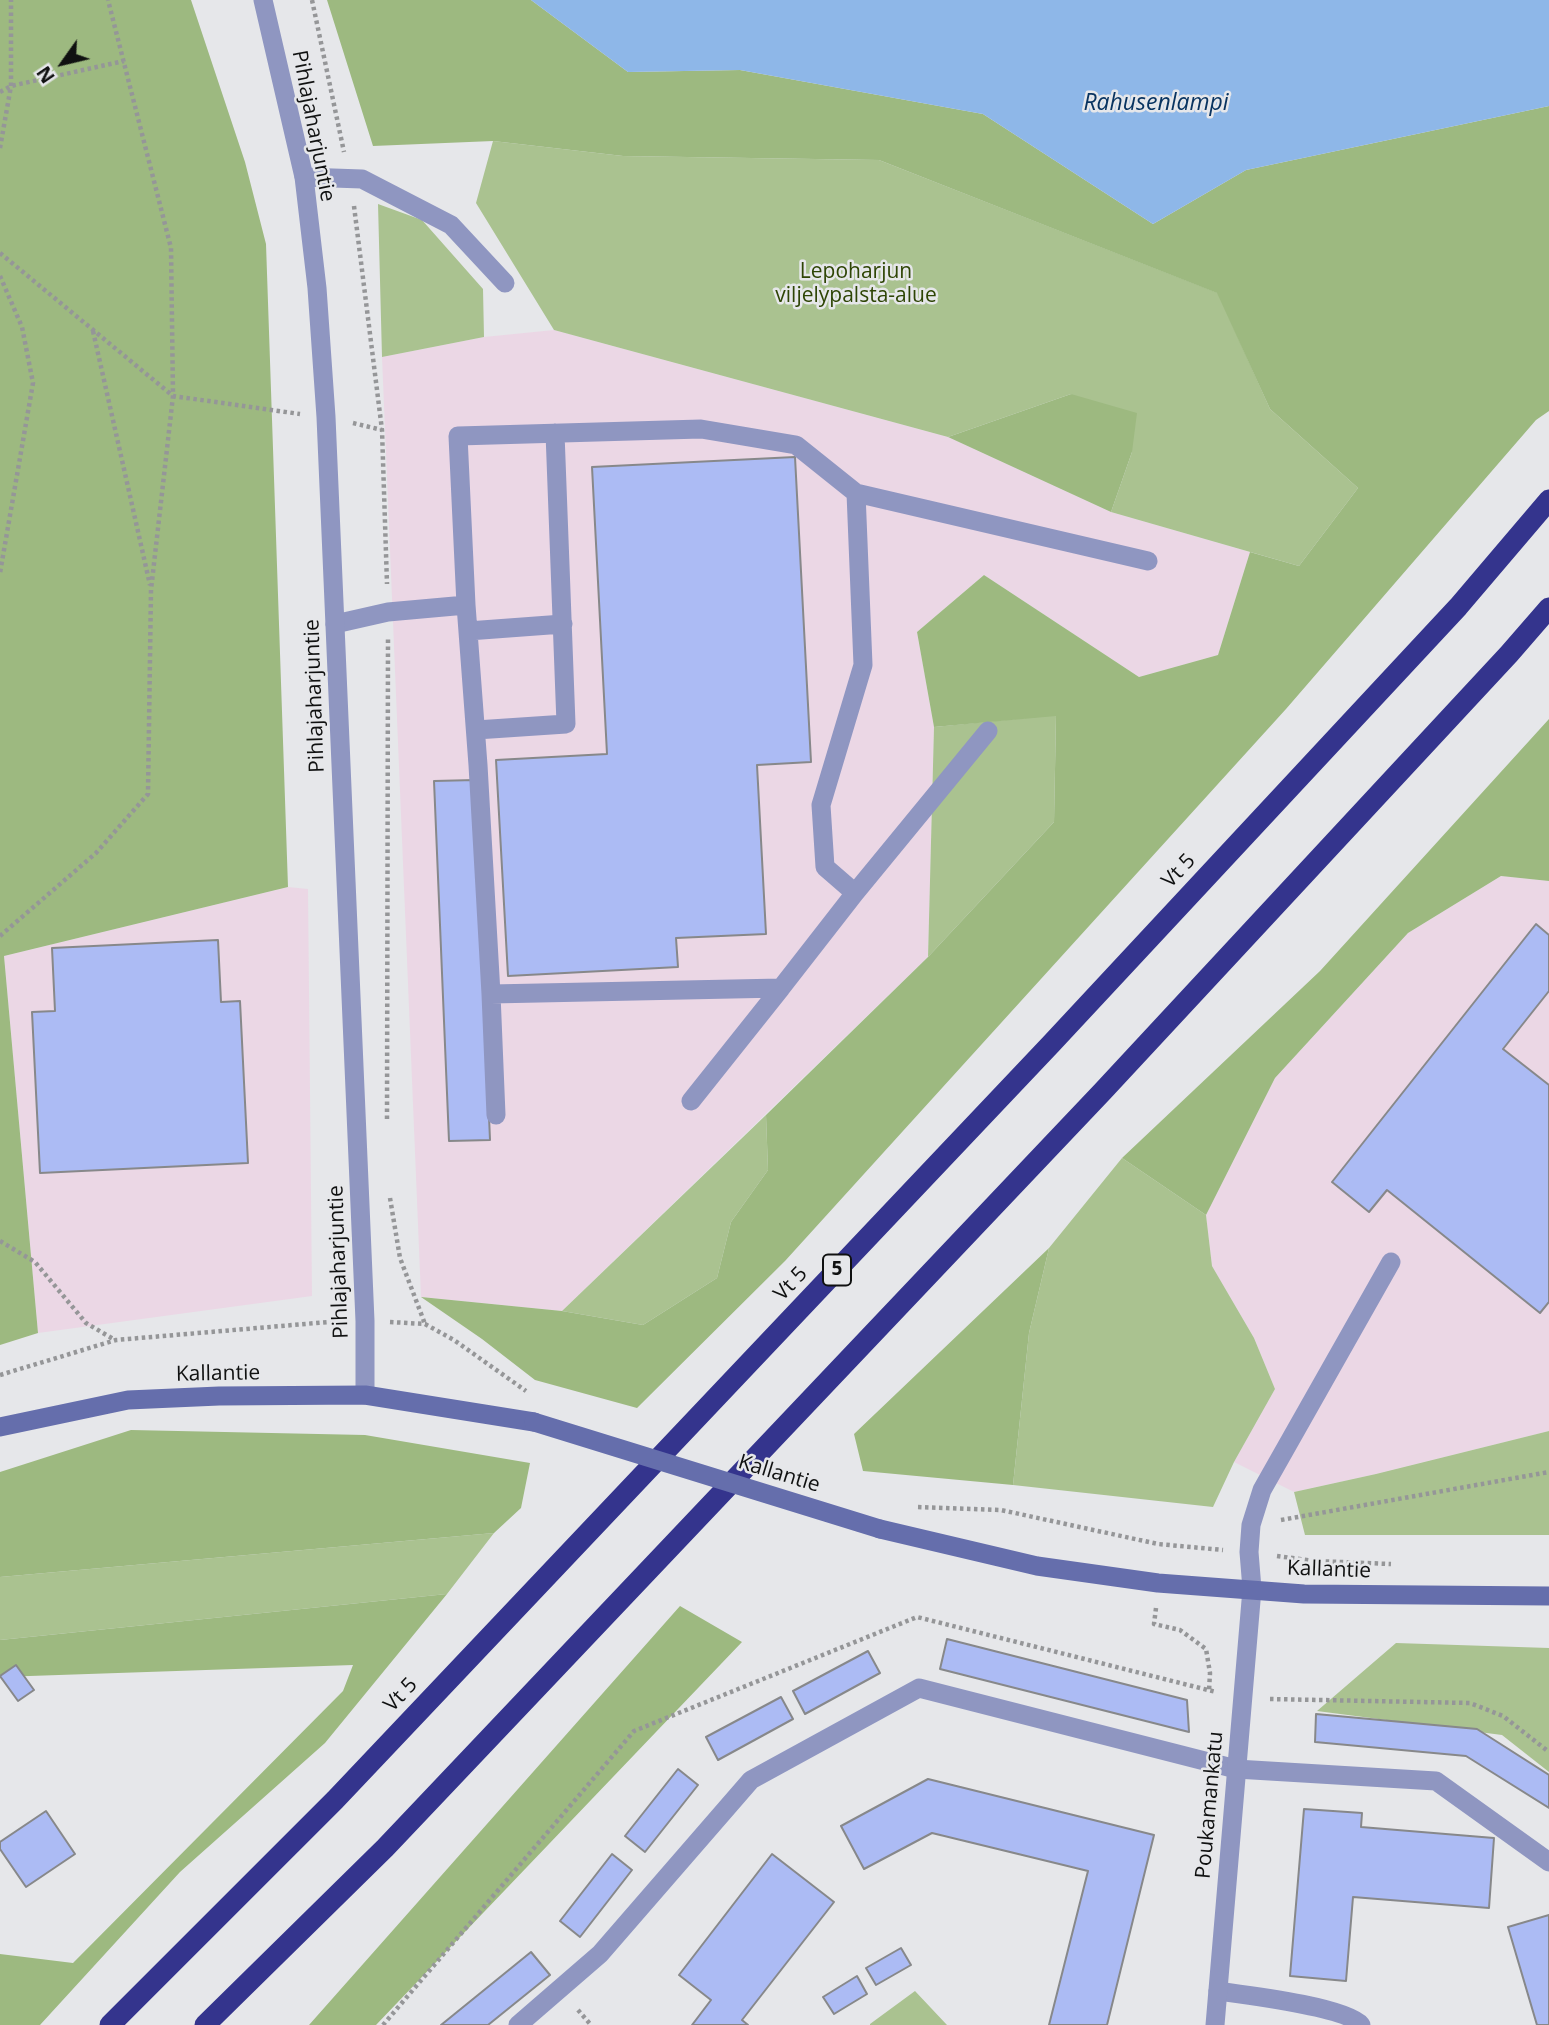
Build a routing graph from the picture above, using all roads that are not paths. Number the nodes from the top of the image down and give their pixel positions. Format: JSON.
{"nodes":[{"id":1,"x":264,"y":0,"type":"edge"},
{"id":2,"x":303,"y":177,"type":"junction"},
{"id":3,"x":505,"y":283,"type":"dead end"},
{"id":4,"x":555,"y":433,"type":"junction"},
{"id":5,"x":856,"y":493,"type":"junction"},
{"id":6,"x":1549,"y":500,"type":"edge"},
{"id":7,"x":1148,"y":561,"type":"dead end"},
{"id":8,"x":466,"y":606,"type":"junction"},
{"id":9,"x":1549,"y":607,"type":"edge"},
{"id":10,"x":335,"y":624,"type":"junction"},
{"id":11,"x":563,"y":624,"type":"junction"},
{"id":12,"x":468,"y":631,"type":"junction"},
{"id":13,"x":476,"y":730,"type":"junction"},
{"id":14,"x":988,"y":731,"type":"dead end"},
{"id":15,"x":855,"y":893,"type":"junction"},
{"id":16,"x":781,"y":988,"type":"junction"},
{"id":17,"x":491,"y":994,"type":"junction"},
{"id":18,"x":691,"y":1101,"type":"dead end"},
{"id":19,"x":496,"y":1115,"type":"dead end"},
{"id":20,"x":1391,"y":1262,"type":"dead end"},
{"id":21,"x":365,"y":1395,"type":"junction"},
{"id":22,"x":0,"y":1427,"type":"edge"},
{"id":23,"x":1252,"y":1589,"type":"junction"},
{"id":24,"x":1549,"y":1595,"type":"edge"},
{"id":25,"x":1236,"y":1769,"type":"junction"},
{"id":26,"x":1549,"y":1862,"type":"edge"},
{"id":27,"x":1218,"y":1991,"type":"junction"},
{"id":28,"x":110,"y":2025,"type":"edge"},
{"id":29,"x":205,"y":2025,"type":"edge"},
{"id":30,"x":518,"y":2025,"type":"edge"},
{"id":31,"x":1215,"y":2025,"type":"edge"},
{"id":32,"x":1362,"y":2025,"type":"edge"}],
"edges":[{"from":1,"to":2,"type":"street","name":"Pihlajaharjuntie"},
{"from":2,"to":3,"type":"street"},
{"from":2,"to":10,"type":"street","name":"Pihlajaharjuntie"},
{"from":4,"to":5,"type":"street"},
{"from":4,"to":8,"type":"street"},
{"from":4,"to":11,"type":"street"},
{"from":5,"to":7,"type":"street"},
{"from":5,"to":15,"type":"street"},
{"from":6,"to":28,"type":"highway","name":"Vt 5","number":"5"},
{"from":8,"to":10,"type":"street"},
{"from":8,"to":12,"type":"street"},
{"from":9,"to":29,"type":"highway"},
{"from":10,"to":21,"type":"street","name":"Pihlajaharjuntie"},
{"from":11,"to":12,"type":"street"},
{"from":11,"to":13,"type":"street"},
{"from":12,"to":13,"type":"street"},
{"from":13,"to":17,"type":"street"},
{"from":14,"to":15,"type":"street"},
{"from":15,"to":16,"type":"street"},
{"from":16,"to":17,"type":"street"},
{"from":16,"to":18,"type":"street"},
{"from":17,"to":19,"type":"street"},
{"from":20,"to":23,"type":"street","name":"Poukamankatu"},
{"from":21,"to":22,"type":"main road","name":"Kallantie"},
{"from":21,"to":23,"type":"main road","name":"Kallantie","bridge":true},
{"from":23,"to":24,"type":"main road","name":"Kallantie"},
{"from":23,"to":25,"type":"street","name":"Poukamankatu"},
{"from":25,"to":26,"type":"street"},
{"from":25,"to":27,"type":"street","name":"Poukamankatu"},
{"from":25,"to":30,"type":"street"},
{"from":27,"to":31,"type":"street","name":"Poukamankatu"},
{"from":27,"to":32,"type":"street"}]}
